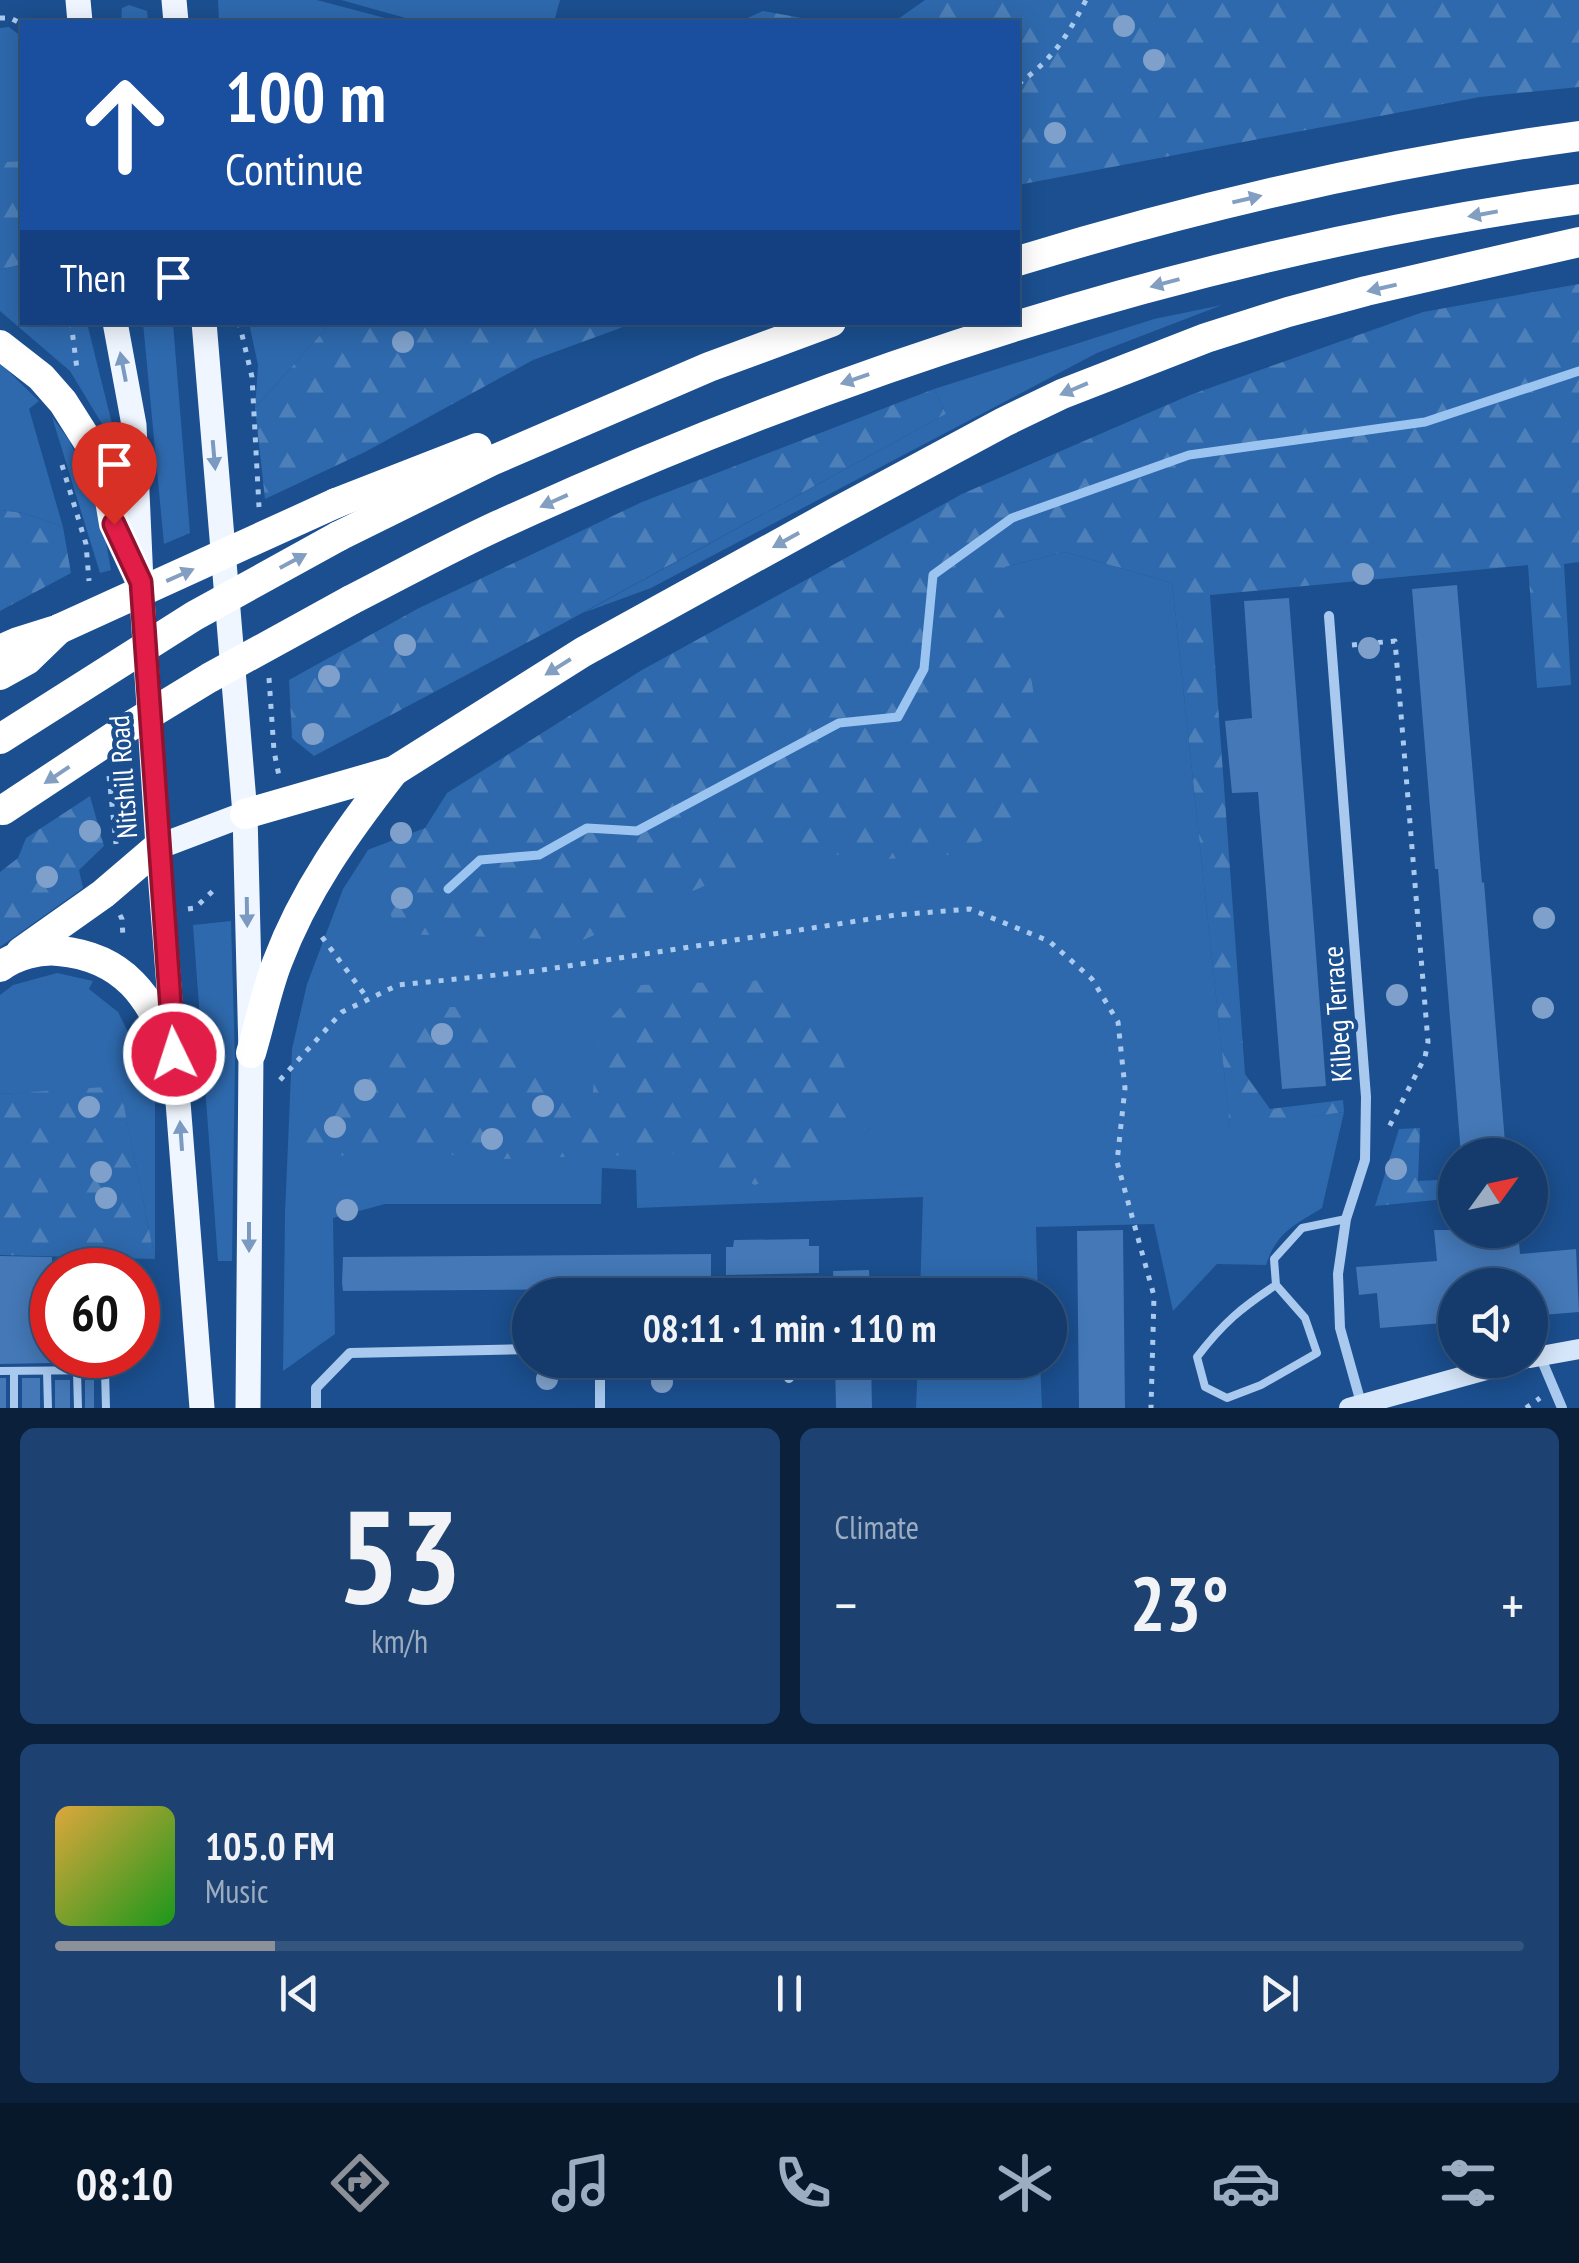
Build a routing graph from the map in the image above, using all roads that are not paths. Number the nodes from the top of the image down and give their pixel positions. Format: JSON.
{"nodes":[{"id":1,"x":1579,"y":136,"type":"edge"},
{"id":2,"x":1579,"y":199,"type":"edge"},
{"id":3,"x":1579,"y":242,"type":"edge"},
{"id":4,"x":1020,"y":260,"type":"edge"},
{"id":5,"x":116,"y":325,"type":"edge"},
{"id":6,"x":204,"y":325,"type":"edge"},
{"id":7,"x":824,"y":325,"type":"edge"},
{"id":8,"x":1020,"y":325,"type":"edge"},
{"id":9,"x":1020,"y":325,"type":"edge"},
{"id":10,"x":0,"y":345,"type":"edge"},
{"id":11,"x":709,"y":367,"type":"junction"},
{"id":12,"x":141,"y":582,"type":"junction"},
{"id":13,"x":1329,"y":616,"type":"dead end"},
{"id":14,"x":59,"y":629,"type":"junction"},
{"id":15,"x":0,"y":650,"type":"edge"},
{"id":16,"x":0,"y":675,"type":"edge"},
{"id":17,"x":0,"y":739,"type":"edge"},
{"id":18,"x":394,"y":771,"type":"junction"},
{"id":19,"x":1,"y":811,"type":"edge"},
{"id":20,"x":245,"y":814,"type":"junction"},
{"id":21,"x":158,"y":847,"type":"junction"},
{"id":22,"x":6,"y":962,"type":"edge"},
{"id":23,"x":251,"y":1053,"type":"junction"},
{"id":24,"x":174,"y":1054,"type":"junction"},
{"id":25,"x":1346,"y":1219,"type":"junction"},
{"id":26,"x":1276,"y":1286,"type":"junction"},
{"id":27,"x":512,"y":1349,"type":"edge"},
{"id":28,"x":1579,"y":1350,"type":"edge"},
{"id":29,"x":1548,"y":1355,"type":"edge"},
{"id":30,"x":30,"y":1370,"type":"edge"},
{"id":31,"x":0,"y":1371,"type":"edge"},
{"id":32,"x":14,"y":1371,"type":"junction"},
{"id":33,"x":46,"y":1378,"type":"edge"},
{"id":34,"x":77,"y":1378,"type":"edge"},
{"id":35,"x":105,"y":1378,"type":"edge"},
{"id":36,"x":600,"y":1378,"type":"edge"},
{"id":37,"x":1457,"y":1378,"type":"edge"},
{"id":38,"x":1543,"y":1378,"type":"edge"},
{"id":39,"x":1355,"y":1406,"type":"edge"},
{"id":40,"x":14,"y":1408,"type":"edge"},
{"id":41,"x":48,"y":1408,"type":"edge"},
{"id":42,"x":78,"y":1408,"type":"edge"},
{"id":43,"x":106,"y":1408,"type":"edge"},
{"id":44,"x":202,"y":1408,"type":"edge"},
{"id":45,"x":248,"y":1408,"type":"edge"},
{"id":46,"x":316,"y":1408,"type":"edge"},
{"id":47,"x":600,"y":1408,"type":"edge"},
{"id":48,"x":1562,"y":1408,"type":"edge"}],
"edges":[{"from":4,"to":1,"type":"highway","one_way":true},
{"from":2,"to":8,"type":"highway","one_way":true,"bridge":true},
{"from":3,"to":18,"type":"highway","one_way":true},
{"from":12,"to":5,"type":"main road","name":"Nitshill Road","one_way":true},
{"from":6,"to":20,"type":"main road","one_way":true},
{"from":7,"to":11,"type":"highway"},
{"from":9,"to":19,"type":"highway","one_way":true,"bridge":true},
{"from":10,"to":12,"type":"highway"},
{"from":14,"to":11,"type":"highway","one_way":true,"bridge":true},
{"from":17,"to":11,"type":"highway","one_way":true,"bridge":true},
{"from":12,"to":21,"type":"main road","name":"Nitshill Road"},
{"from":13,"to":25,"type":"street","name":"Kilbeg Terrace"},
{"from":14,"to":15,"type":"highway"},
{"from":14,"to":16,"type":"highway"},
{"from":18,"to":20,"type":"highway"},
{"from":18,"to":23,"type":"highway"},
{"from":20,"to":21,"type":"main road"},
{"from":20,"to":23,"type":"main road","one_way":true},
{"from":21,"to":22,"type":"highway"},
{"from":21,"to":24,"type":"main road","name":"Nitshill Road"},
{"from":22,"to":24,"type":"highway"},
{"from":23,"to":45,"type":"main road","one_way":true},
{"from":44,"to":24,"type":"main road","name":"Nitshill Road","one_way":true},
{"from":25,"to":26,"type":"lane"},
{"from":25,"to":39,"type":"street","name":"Kilbeg Terrace"},
{"from":26,"to":26,"type":"lane"},
{"from":27,"to":46,"type":"street"},
{"from":28,"to":29,"type":"street"},
{"from":30,"to":32,"type":"lane"},
{"from":31,"to":32,"type":"lane"},
{"from":32,"to":40,"type":"lane"},
{"from":33,"to":41,"type":"lane"},
{"from":34,"to":42,"type":"lane"},
{"from":35,"to":43,"type":"lane"},
{"from":36,"to":47,"type":"street"},
{"from":37,"to":39,"type":"street"},
{"from":38,"to":48,"type":"street"}]}
